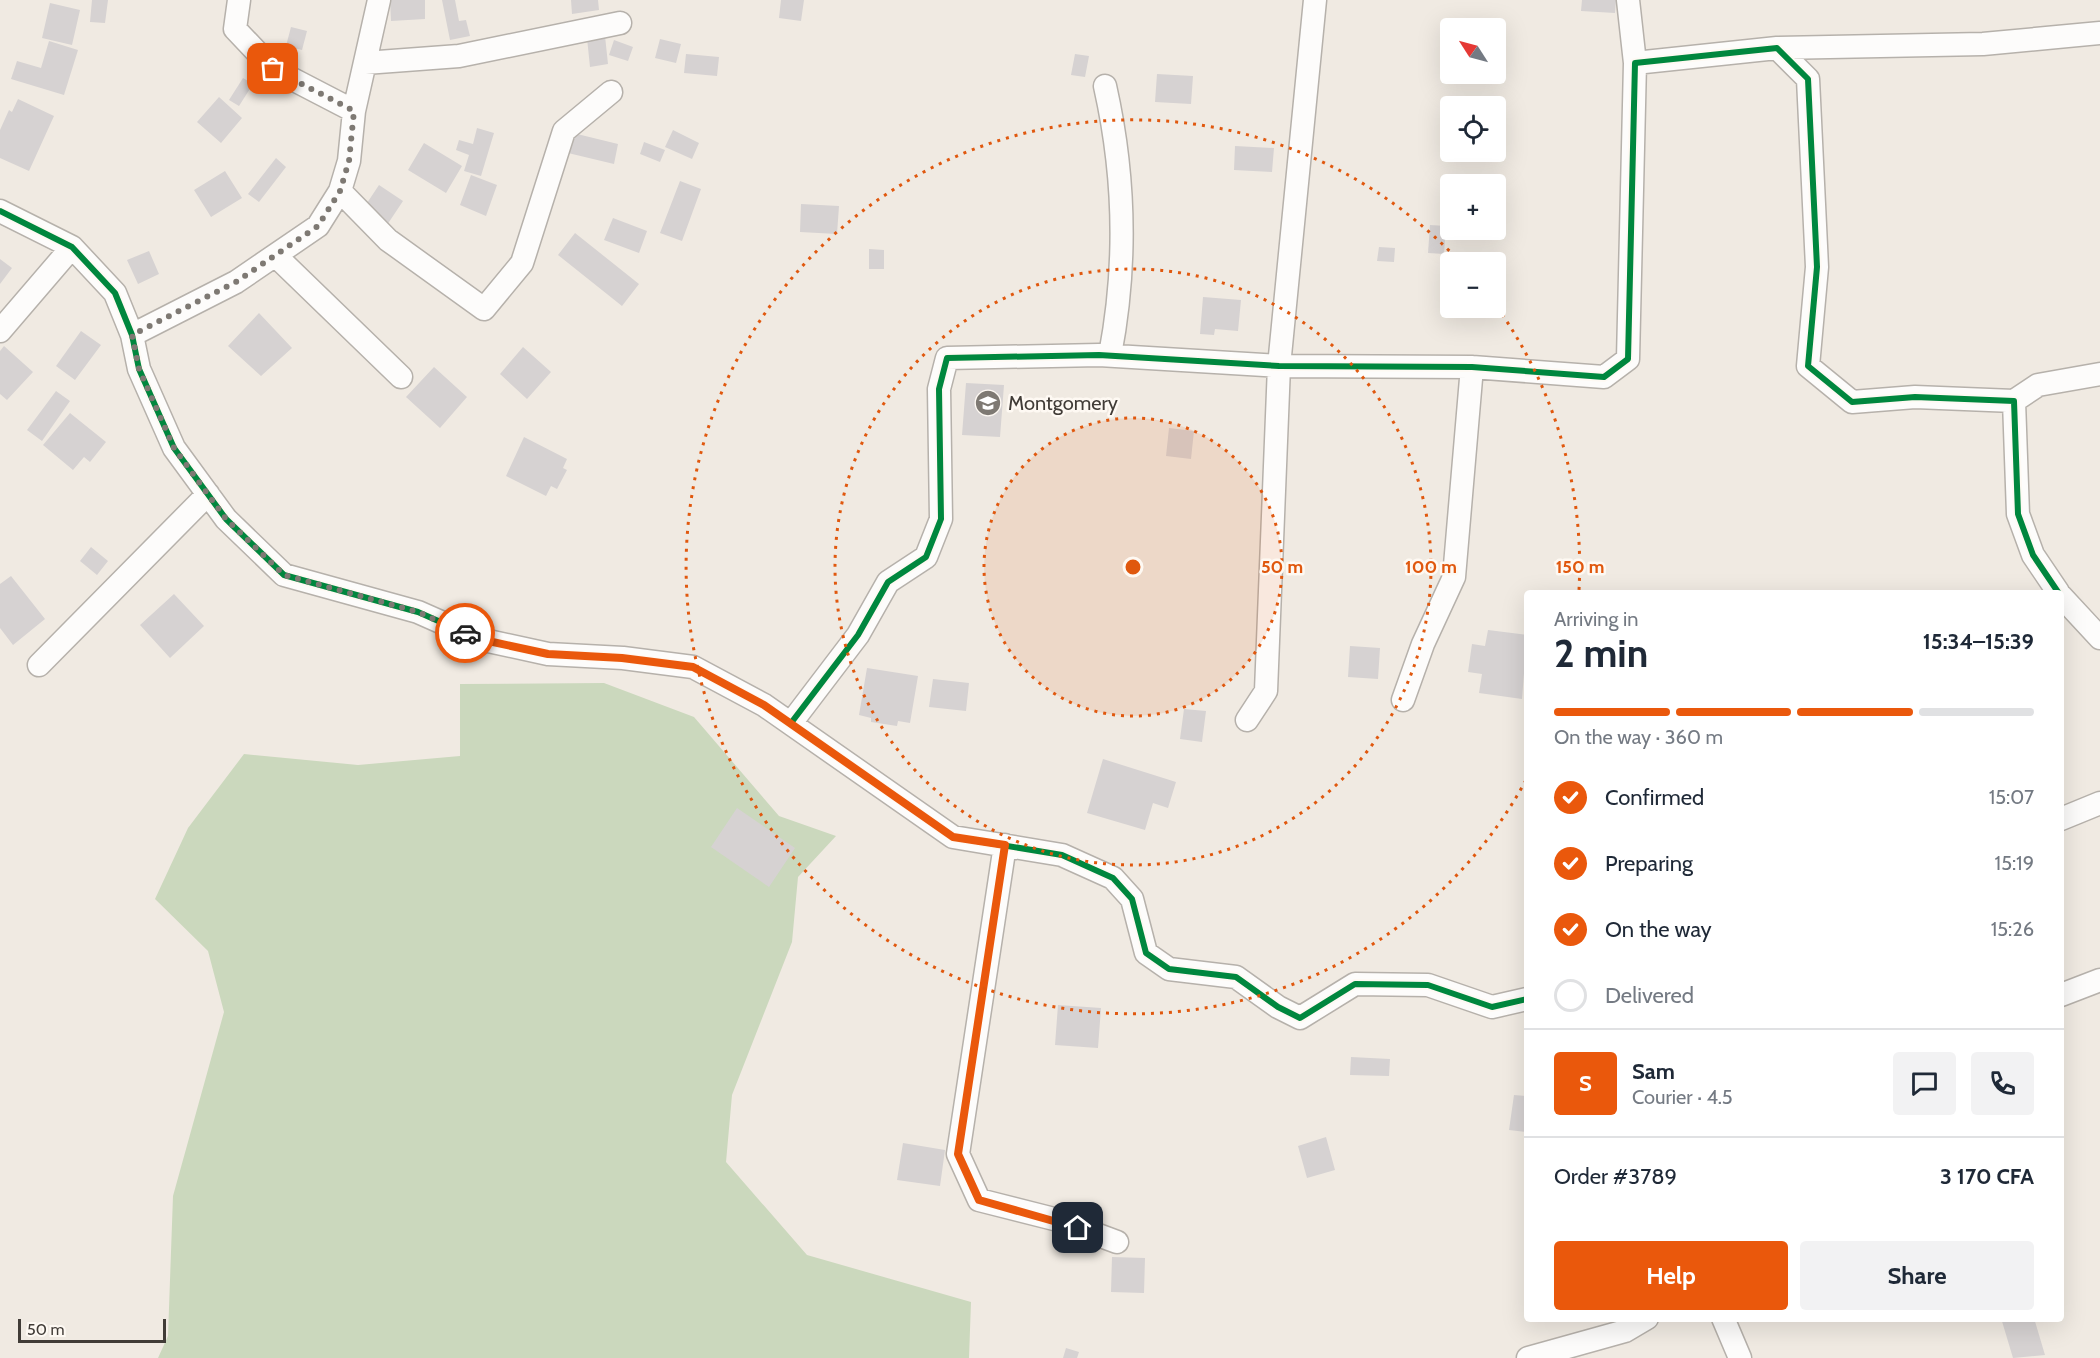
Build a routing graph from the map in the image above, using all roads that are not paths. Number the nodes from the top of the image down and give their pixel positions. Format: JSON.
{"nodes":[{"id":1,"x":239,"y":0,"type":"edge"},
{"id":2,"x":379,"y":0,"type":"edge"},
{"id":3,"x":1315,"y":0,"type":"edge"},
{"id":4,"x":1628,"y":0,"type":"edge"},
{"id":5,"x":620,"y":23,"type":"dead end"},
{"id":6,"x":2100,"y":33,"type":"edge"},
{"id":7,"x":1777,"y":48,"type":"junction"},
{"id":8,"x":365,"y":63,"type":"junction"},
{"id":9,"x":1635,"y":63,"type":"junction"},
{"id":10,"x":1105,"y":86,"type":"dead end"},
{"id":11,"x":611,"y":92,"type":"dead end"},
{"id":12,"x":354,"y":111,"type":"junction"},
{"id":13,"x":340,"y":191,"type":"junction"},
{"id":14,"x":0,"y":211,"type":"edge"},
{"id":15,"x":72,"y":246,"type":"junction"},
{"id":16,"x":276,"y":255,"type":"junction"},
{"id":17,"x":0,"y":331,"type":"edge"},
{"id":18,"x":132,"y":335,"type":"junction"},
{"id":19,"x":1110,"y":355,"type":"junction"},
{"id":20,"x":1279,"y":366,"type":"junction"},
{"id":21,"x":1472,"y":367,"type":"junction"},
{"id":22,"x":2100,"y":374,"type":"edge"},
{"id":23,"x":401,"y":377,"type":"dead end"},
{"id":24,"x":2014,"y":401,"type":"junction"},
{"id":25,"x":208,"y":494,"type":"junction"},
{"id":26,"x":2057,"y":590,"type":"edge"},
{"id":27,"x":2064,"y":598,"type":"edge"},
{"id":28,"x":2100,"y":638,"type":"edge"},
{"id":29,"x":39,"y":665,"type":"dead end"},
{"id":30,"x":1403,"y":700,"type":"dead end"},
{"id":31,"x":1247,"y":720,"type":"dead end"},
{"id":32,"x":791,"y":723,"type":"junction"},
{"id":33,"x":2100,"y":803,"type":"edge"},
{"id":34,"x":2064,"y":818,"type":"edge"},
{"id":35,"x":1005,"y":845,"type":"junction"},
{"id":36,"x":2100,"y":980,"type":"edge"},
{"id":37,"x":2064,"y":994,"type":"edge"},
{"id":38,"x":1524,"y":1000,"type":"edge"},
{"id":39,"x":1117,"y":1242,"type":"dead end"},
{"id":40,"x":1640,"y":1322,"type":"edge"},
{"id":41,"x":1725,"y":1322,"type":"edge"},
{"id":42,"x":1528,"y":1358,"type":"edge"},
{"id":43,"x":1740,"y":1358,"type":"edge"}],
"edges":[{"from":1,"to":12,"type":"street"},
{"from":2,"to":8,"type":"street"},
{"from":3,"to":20,"type":"street"},
{"from":4,"to":9,"type":"street"},
{"from":5,"to":8,"type":"street"},
{"from":6,"to":7,"type":"street"},
{"from":7,"to":9,"type":"street"},
{"from":7,"to":24,"type":"street"},
{"from":8,"to":12,"type":"street"},
{"from":9,"to":21,"type":"street"},
{"from":10,"to":19,"type":"street"},
{"from":11,"to":13,"type":"street"},
{"from":12,"to":13,"type":"street"},
{"from":13,"to":16,"type":"street"},
{"from":14,"to":15,"type":"street"},
{"from":15,"to":17,"type":"street"},
{"from":15,"to":18,"type":"street"},
{"from":16,"to":18,"type":"street"},
{"from":16,"to":23,"type":"street"},
{"from":18,"to":25,"type":"street"},
{"from":19,"to":20,"type":"street"},
{"from":19,"to":32,"type":"street"},
{"from":20,"to":21,"type":"street"},
{"from":20,"to":31,"type":"street"},
{"from":21,"to":30,"type":"street"},
{"from":22,"to":24,"type":"street"},
{"from":24,"to":26,"type":"street"},
{"from":25,"to":29,"type":"street"},
{"from":25,"to":32,"type":"street"},
{"from":27,"to":28,"type":"street"},
{"from":32,"to":35,"type":"street"},
{"from":33,"to":34,"type":"street"},
{"from":35,"to":38,"type":"street"},
{"from":35,"to":39,"type":"street"},
{"from":36,"to":37,"type":"street"},
{"from":40,"to":42,"type":"street"},
{"from":41,"to":43,"type":"street"}]}
